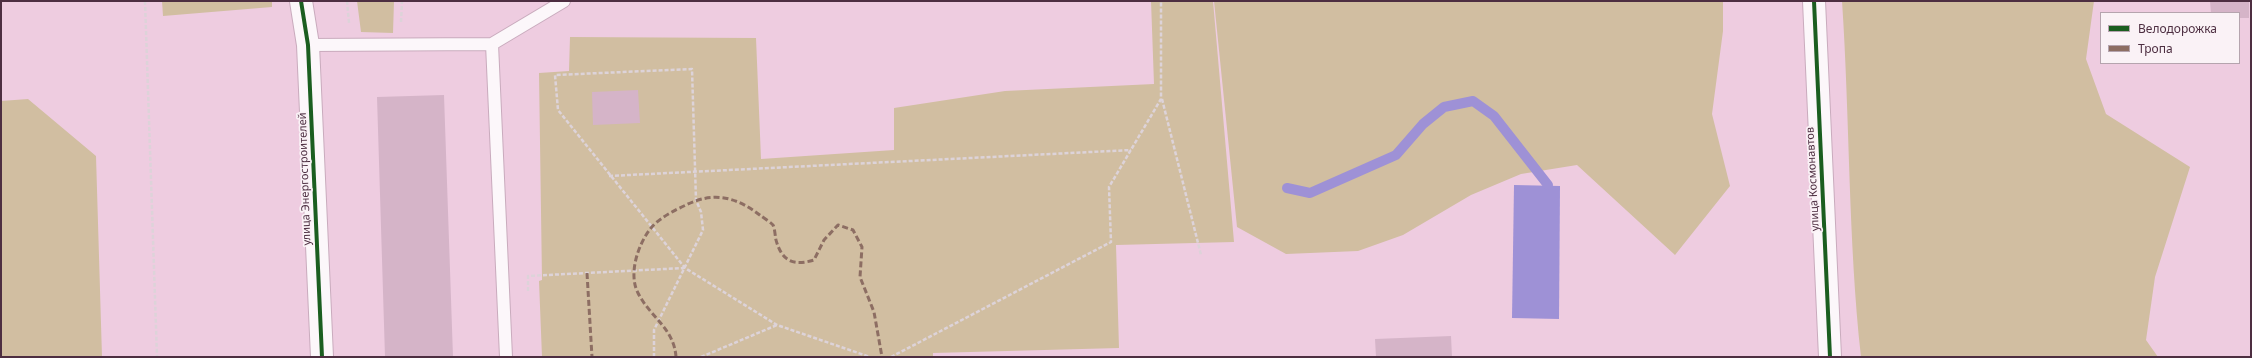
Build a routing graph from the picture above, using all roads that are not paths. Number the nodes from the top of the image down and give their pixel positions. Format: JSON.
{"nodes":[{"id":1,"x":301,"y":1,"type":"edge"},
{"id":2,"x":564,"y":1,"type":"edge"},
{"id":3,"x":1814,"y":1,"type":"edge"},
{"id":4,"x":492,"y":44,"type":"junction"},
{"id":5,"x":308,"y":45,"type":"junction"},
{"id":6,"x":322,"y":357,"type":"edge"},
{"id":7,"x":506,"y":357,"type":"edge"},
{"id":8,"x":1830,"y":357,"type":"edge"}],
"edges":[{"from":1,"to":5,"type":"street","name":"улица Энергостроителей"},
{"from":2,"to":4,"type":"lane"},
{"from":3,"to":8,"type":"street","name":"улица Космонавтов"},
{"from":4,"to":5,"type":"lane"},
{"from":4,"to":7,"type":"lane"},
{"from":5,"to":6,"type":"street","name":"улица Энергостроителей"}]}
